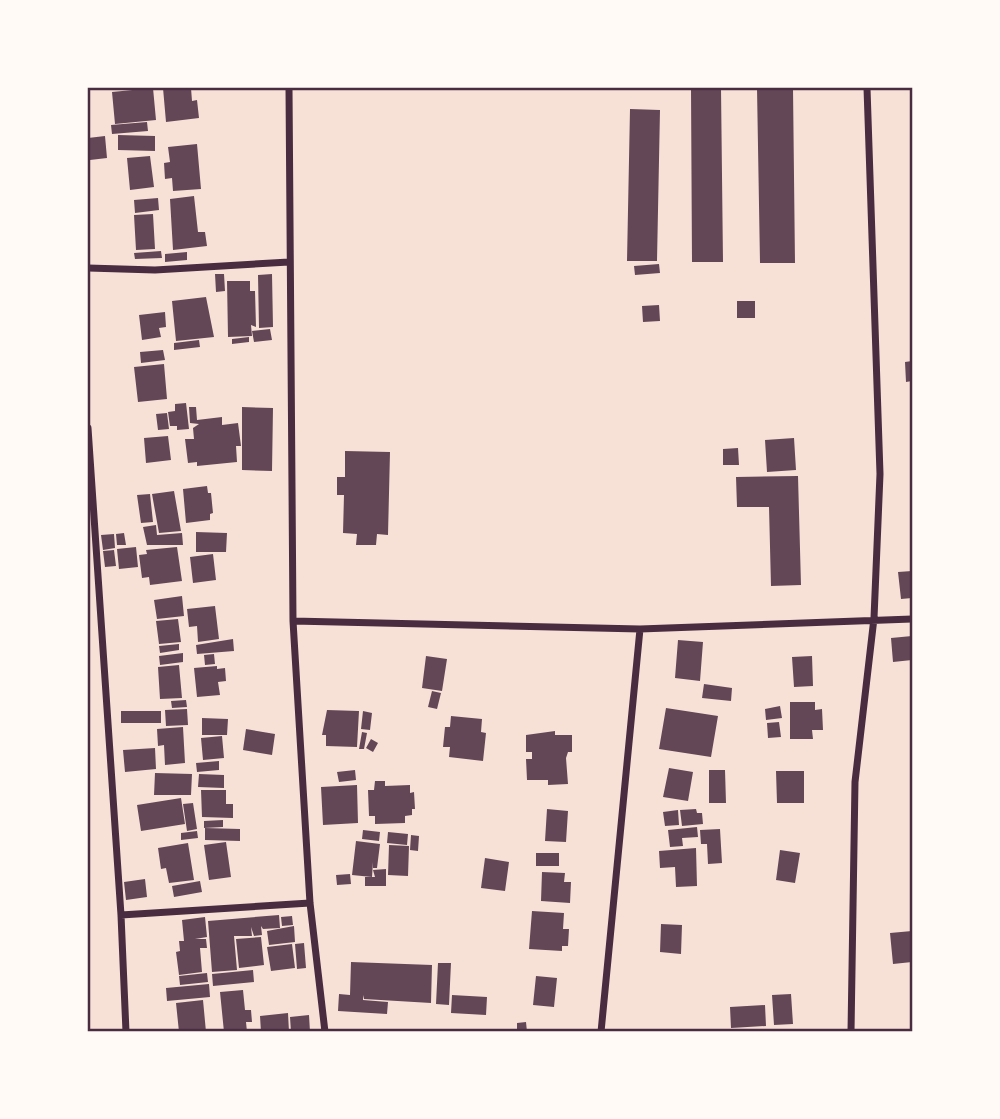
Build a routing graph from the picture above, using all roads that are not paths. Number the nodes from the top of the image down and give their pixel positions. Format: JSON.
{"nodes":[{"id":1,"x":289,"y":88,"type":"edge"},
{"id":2,"x":867,"y":88,"type":"edge"},
{"id":3,"x":289,"y":262,"type":"junction"},
{"id":4,"x":88,"y":268,"type":"edge"},
{"id":5,"x":88,"y":428,"type":"edge"},
{"id":6,"x":874,"y":618,"type":"junction"},
{"id":7,"x":912,"y":619,"type":"edge"},
{"id":8,"x":293,"y":621,"type":"junction"},
{"id":9,"x":640,"y":629,"type":"junction"},
{"id":10,"x":310,"y":903,"type":"junction"},
{"id":11,"x":121,"y":915,"type":"junction"},
{"id":12,"x":126,"y":1031,"type":"edge"},
{"id":13,"x":325,"y":1031,"type":"edge"},
{"id":14,"x":601,"y":1031,"type":"edge"},
{"id":15,"x":851,"y":1031,"type":"edge"}],
"edges":[{"from":1,"to":3,"type":"street"},
{"from":2,"to":6,"type":"street"},
{"from":3,"to":4,"type":"street"},
{"from":3,"to":8,"type":"street"},
{"from":5,"to":11,"type":"street"},
{"from":6,"to":7,"type":"street"},
{"from":6,"to":9,"type":"street"},
{"from":6,"to":15,"type":"street"},
{"from":8,"to":9,"type":"street"},
{"from":8,"to":10,"type":"street"},
{"from":9,"to":14,"type":"street"},
{"from":10,"to":11,"type":"street"},
{"from":10,"to":13,"type":"street"},
{"from":11,"to":12,"type":"street"}]}
